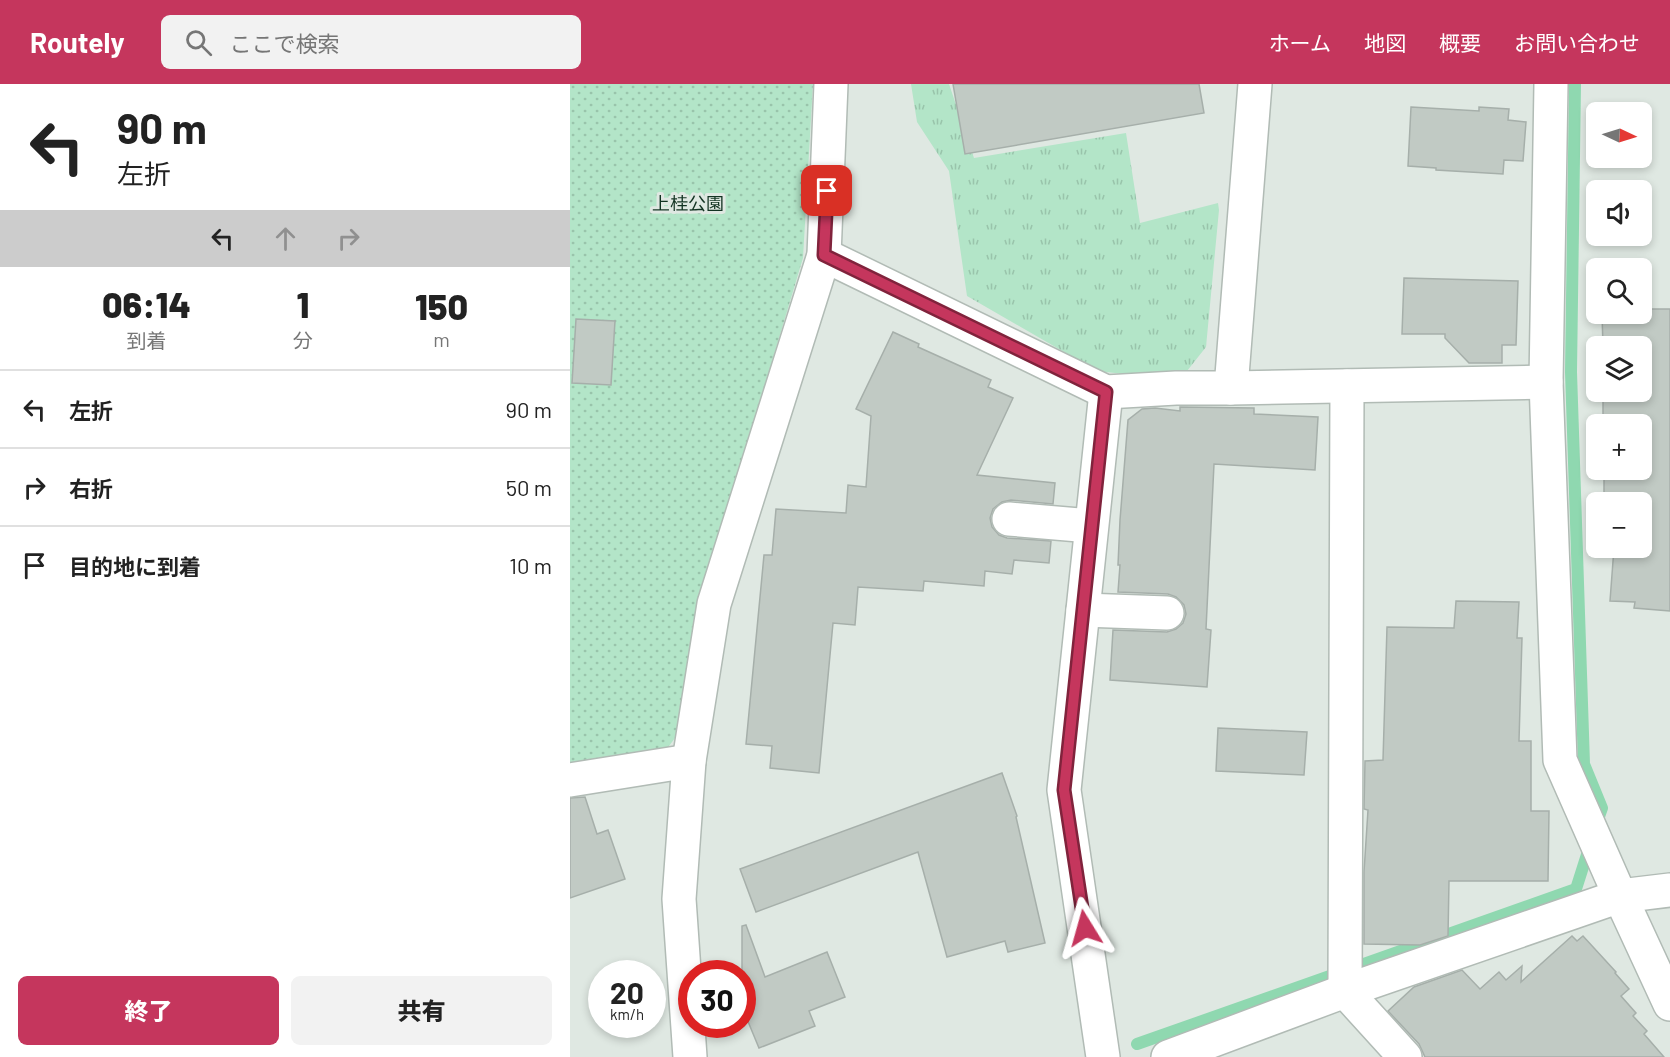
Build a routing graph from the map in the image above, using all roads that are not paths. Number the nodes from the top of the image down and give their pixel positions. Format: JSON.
{"nodes":[{"id":1,"x":831,"y":84,"type":"edge"},
{"id":2,"x":1255,"y":84,"type":"edge"},
{"id":3,"x":1551,"y":84,"type":"edge"},
{"id":4,"x":824,"y":255,"type":"junction"},
{"id":5,"x":1546,"y":382,"type":"junction"},
{"id":6,"x":1347,"y":386,"type":"junction"},
{"id":7,"x":1231,"y":388,"type":"junction"},
{"id":8,"x":1106,"y":392,"type":"junction"},
{"id":9,"x":1009,"y":519,"type":"dead end"},
{"id":10,"x":1091,"y":526,"type":"junction"},
{"id":11,"x":1083,"y":610,"type":"junction"},
{"id":12,"x":1167,"y":613,"type":"dead end"},
{"id":13,"x":688,"y":760,"type":"junction"},
{"id":14,"x":570,"y":780,"type":"edge"},
{"id":15,"x":1670,"y":890,"type":"edge"},
{"id":16,"x":1620,"y":896,"type":"junction"},
{"id":17,"x":1345,"y":990,"type":"junction"},
{"id":18,"x":1670,"y":1004,"type":"edge"},
{"id":19,"x":690,"y":1057,"type":"edge"},
{"id":20,"x":1103,"y":1057,"type":"edge"},
{"id":21,"x":1168,"y":1057,"type":"edge"},
{"id":22,"x":1405,"y":1057,"type":"edge"}],
"edges":[{"from":1,"to":4,"type":"street"},
{"from":2,"to":7,"type":"street"},
{"from":3,"to":5,"type":"street"},
{"from":4,"to":8,"type":"street"},
{"from":4,"to":13,"type":"street"},
{"from":5,"to":6,"type":"street"},
{"from":5,"to":16,"type":"street"},
{"from":6,"to":7,"type":"street"},
{"from":6,"to":17,"type":"street"},
{"from":7,"to":8,"type":"street"},
{"from":8,"to":10,"type":"street"},
{"from":9,"to":10,"type":"street"},
{"from":10,"to":11,"type":"street"},
{"from":11,"to":12,"type":"street"},
{"from":11,"to":20,"type":"street"},
{"from":13,"to":14,"type":"street"},
{"from":13,"to":19,"type":"street"},
{"from":15,"to":16,"type":"street"},
{"from":16,"to":17,"type":"street"},
{"from":16,"to":18,"type":"street"},
{"from":17,"to":21,"type":"street"},
{"from":17,"to":22,"type":"street"}]}
